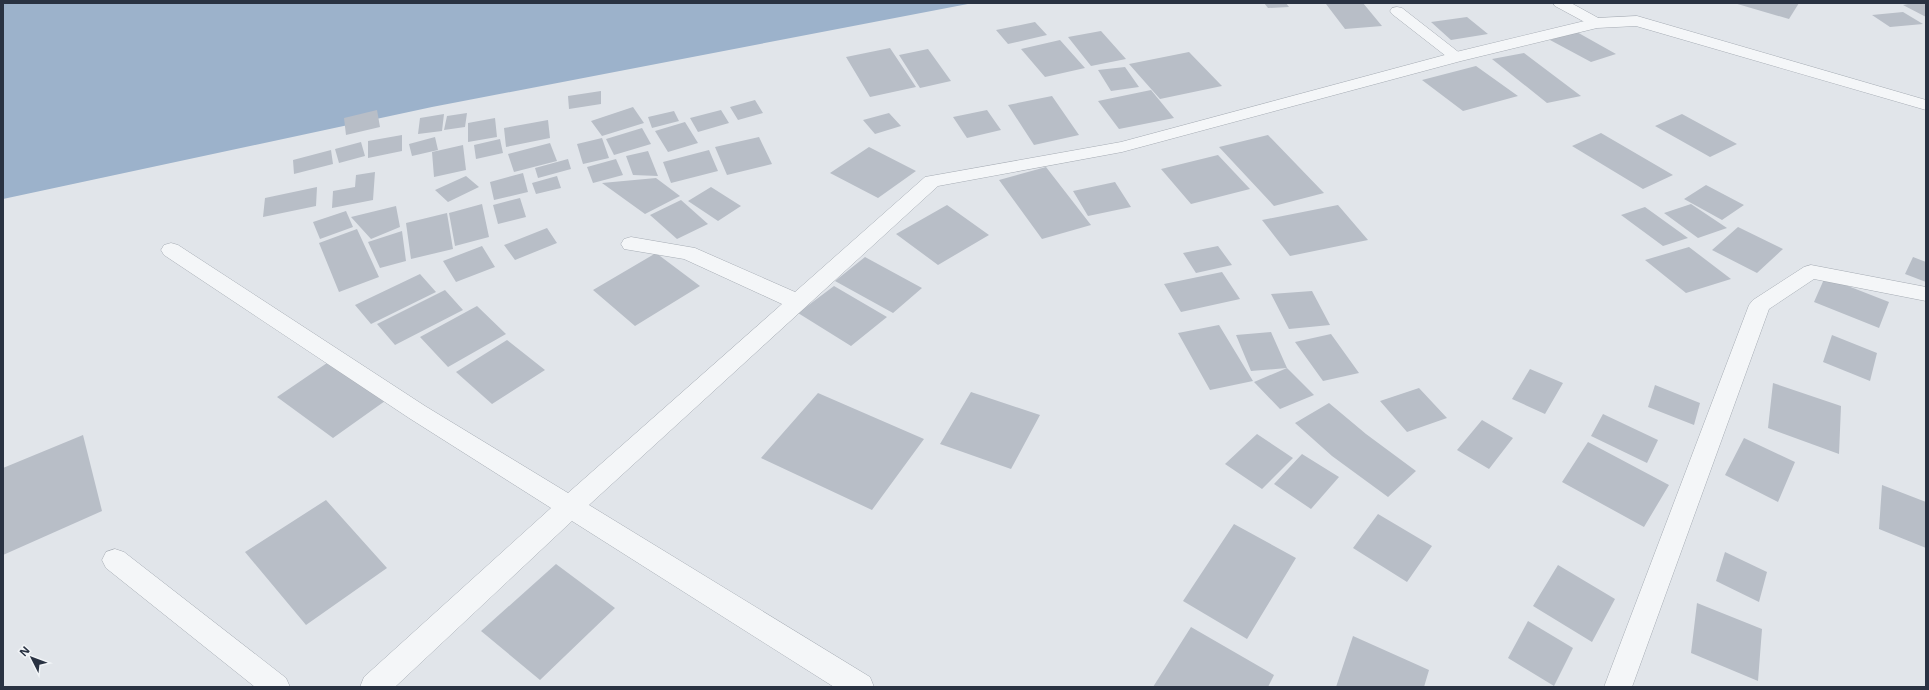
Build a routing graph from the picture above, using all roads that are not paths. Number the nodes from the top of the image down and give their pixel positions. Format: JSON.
{"nodes":[{"id":1,"x":1560,"y":3,"type":"edge"},
{"id":2,"x":1397,"y":11,"type":"dead end"},
{"id":3,"x":1597,"y":23,"type":"junction"},
{"id":4,"x":1456,"y":57,"type":"junction"},
{"id":5,"x":1926,"y":105,"type":"edge"},
{"id":6,"x":631,"y":244,"type":"dead end"},
{"id":7,"x":171,"y":250,"type":"dead end"},
{"id":8,"x":1926,"y":294,"type":"edge"},
{"id":9,"x":798,"y":302,"type":"junction"},
{"id":10,"x":570,"y":507,"type":"junction"},
{"id":11,"x":115,"y":560,"type":"dead end"},
{"id":12,"x":276,"y":687,"type":"edge"},
{"id":13,"x":374,"y":687,"type":"edge"},
{"id":14,"x":860,"y":687,"type":"edge"},
{"id":15,"x":1618,"y":687,"type":"edge"}],
"edges":[{"from":1,"to":3,"type":"lane"},
{"from":2,"to":4,"type":"lane"},
{"from":3,"to":4,"type":"street"},
{"from":3,"to":5,"type":"street"},
{"from":4,"to":9,"type":"street"},
{"from":6,"to":9,"type":"street"},
{"from":7,"to":10,"type":"street"},
{"from":8,"to":15,"type":"street"},
{"from":9,"to":10,"type":"street"},
{"from":10,"to":13,"type":"street"},
{"from":10,"to":14,"type":"street"},
{"from":11,"to":12,"type":"lane"}]}
